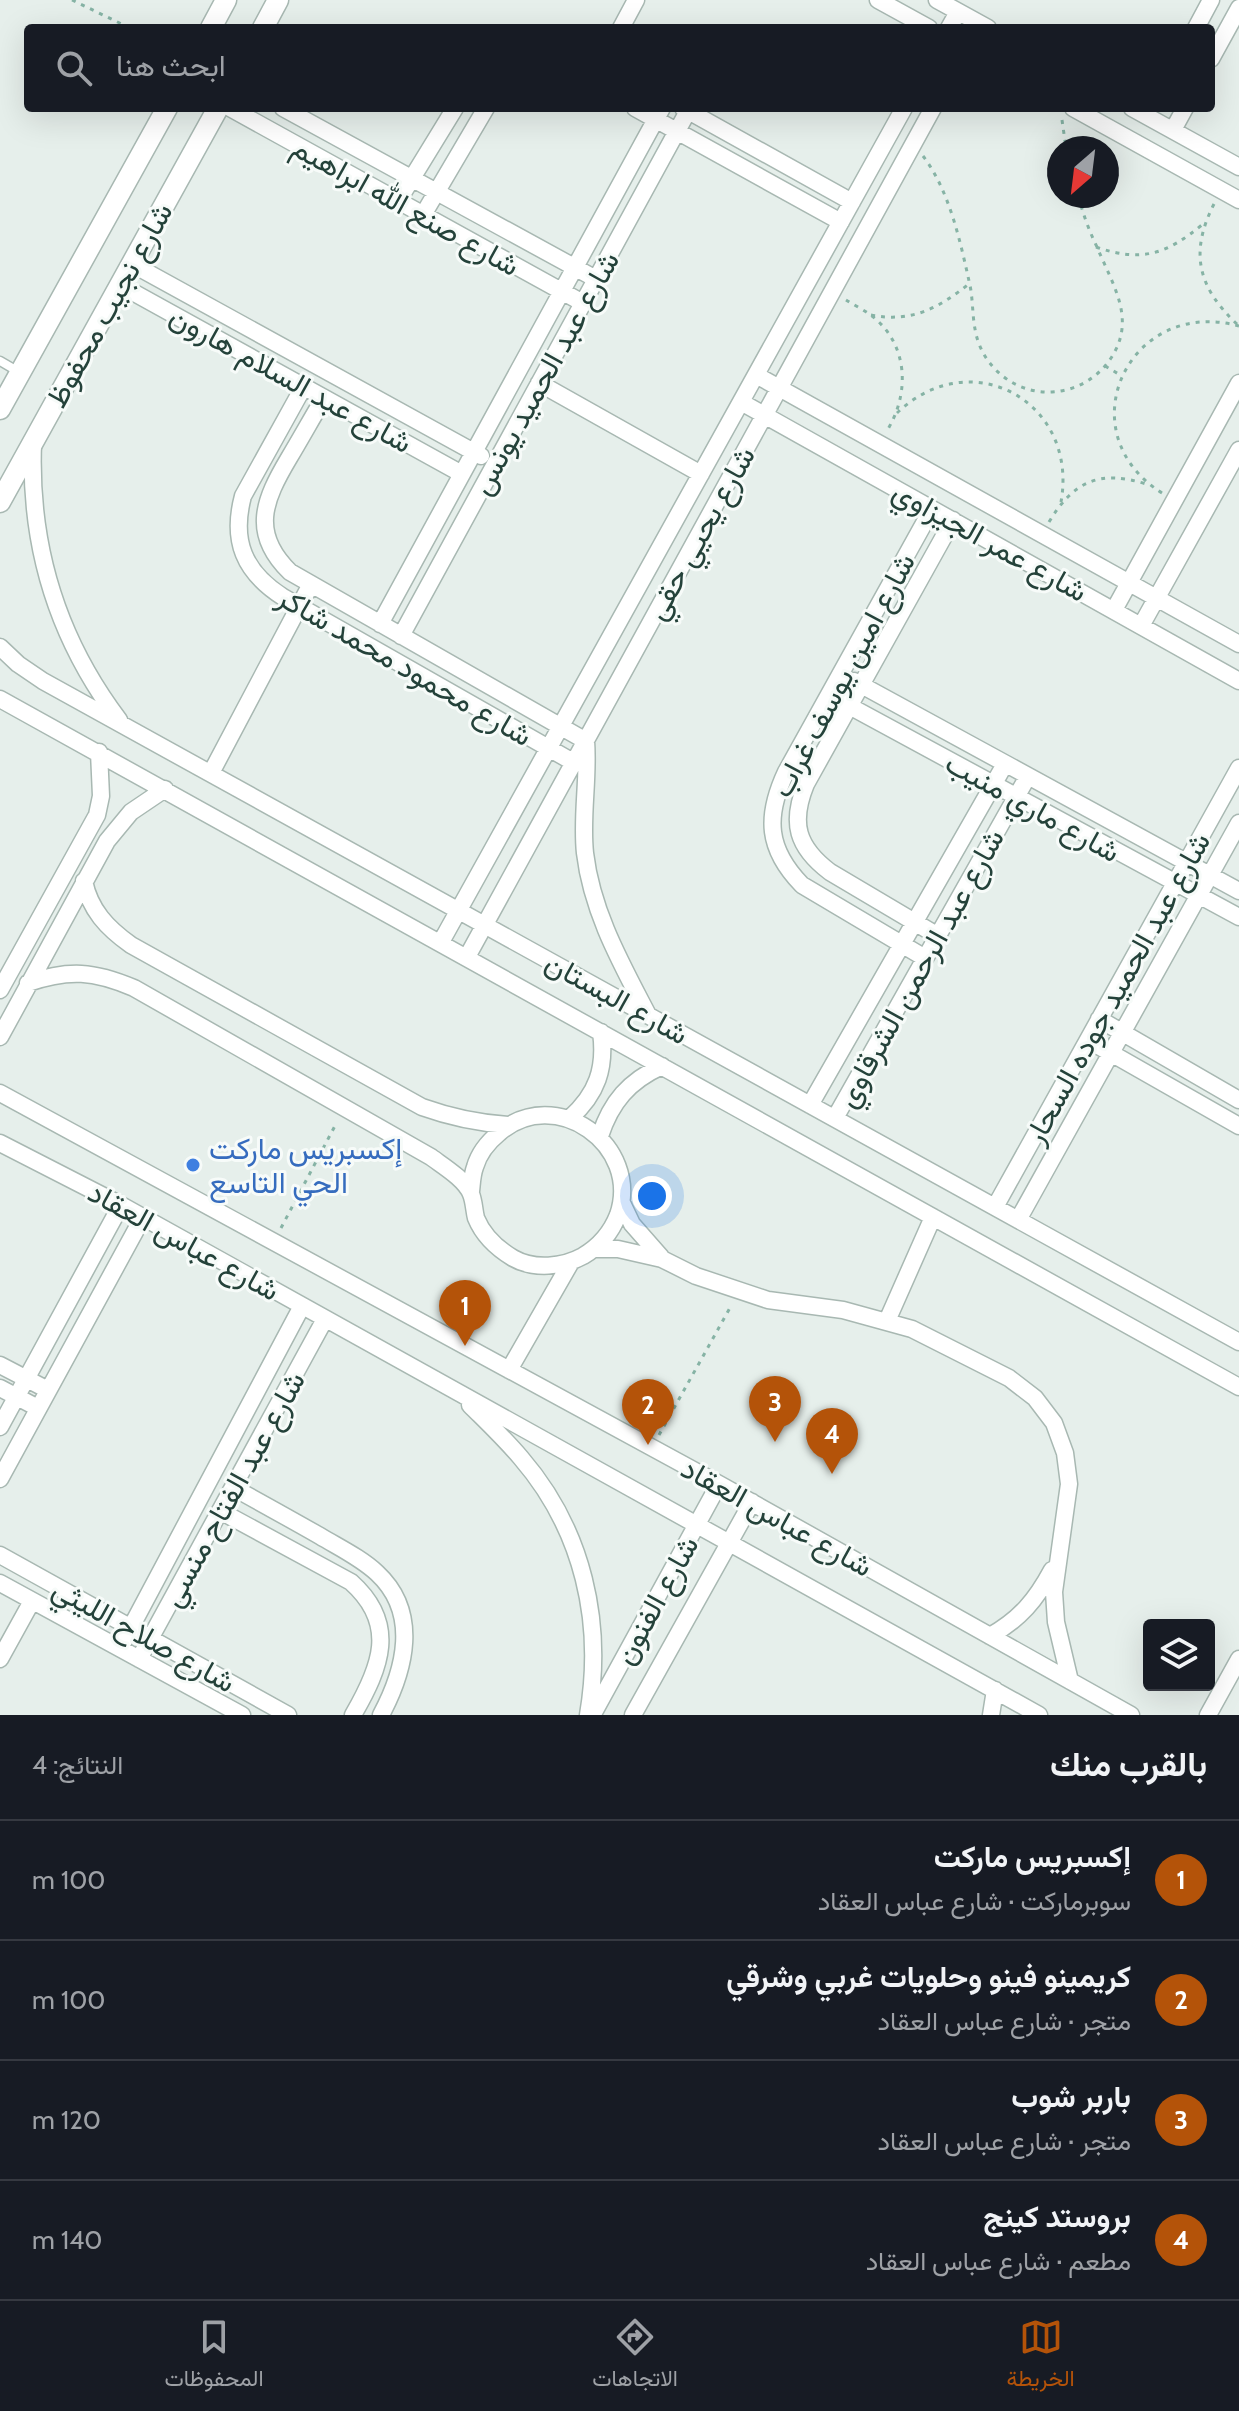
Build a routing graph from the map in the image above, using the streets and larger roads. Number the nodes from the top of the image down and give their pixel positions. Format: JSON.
{"nodes":[{"id":1,"x":226,"y":0,"type":"edge"},
{"id":2,"x":278,"y":0,"type":"edge"},
{"id":3,"x":636,"y":0,"type":"edge"},
{"id":4,"x":878,"y":0,"type":"edge"},
{"id":5,"x":937,"y":0,"type":"edge"},
{"id":6,"x":1211,"y":0,"type":"edge"},
{"id":7,"x":1239,"y":8,"type":"edge"},
{"id":8,"x":958,"y":12,"type":"junction"},
{"id":9,"x":213,"y":24,"type":"edge"},
{"id":10,"x":265,"y":24,"type":"edge"},
{"id":11,"x":623,"y":24,"type":"edge"},
{"id":12,"x":922,"y":24,"type":"edge"},
{"id":13,"x":951,"y":24,"type":"edge"},
{"id":14,"x":978,"y":24,"type":"edge"},
{"id":15,"x":1198,"y":24,"type":"edge"},
{"id":16,"x":1215,"y":52,"type":"edge"},
{"id":17,"x":165,"y":112,"type":"edge"},
{"id":18,"x":216,"y":112,"type":"edge"},
{"id":19,"x":237,"y":112,"type":"edge"},
{"id":20,"x":290,"y":112,"type":"edge"},
{"id":21,"x":453,"y":112,"type":"edge"},
{"id":22,"x":484,"y":112,"type":"edge"},
{"id":23,"x":685,"y":112,"type":"edge"},
{"id":24,"x":691,"y":112,"type":"edge"},
{"id":25,"x":902,"y":112,"type":"edge"},
{"id":26,"x":931,"y":112,"type":"edge"},
{"id":27,"x":1080,"y":112,"type":"edge"},
{"id":28,"x":1145,"y":112,"type":"edge"},
{"id":29,"x":1183,"y":112,"type":"edge"},
{"id":30,"x":658,"y":114,"type":"edge"},
{"id":31,"x":1173,"y":130,"type":"junction"},
{"id":32,"x":677,"y":131,"type":"junction"},
{"id":33,"x":1239,"y":167,"type":"edge"},
{"id":34,"x":412,"y":179,"type":"junction"},
{"id":35,"x":436,"y":192,"type":"junction"},
{"id":36,"x":1239,"y":200,"type":"edge"},
{"id":37,"x":398,"y":201,"type":"junction"},
{"id":38,"x":852,"y":202,"type":"junction"},
{"id":39,"x":423,"y":215,"type":"junction"},
{"id":40,"x":841,"y":222,"type":"junction"},
{"id":41,"x":132,"y":264,"type":"junction"},
{"id":42,"x":575,"y":267,"type":"junction"},
{"id":43,"x":596,"y":279,"type":"junction"},
{"id":44,"x":120,"y":285,"type":"junction"},
{"id":45,"x":561,"y":292,"type":"junction"},
{"id":46,"x":583,"y":303,"type":"junction"},
{"id":47,"x":756,"y":375,"type":"junction"},
{"id":48,"x":539,"y":383,"type":"junction"},
{"id":49,"x":1239,"y":383,"type":"edge"},
{"id":50,"x":304,"y":386,"type":"junction"},
{"id":51,"x":779,"y":388,"type":"junction"},
{"id":52,"x":324,"y":398,"type":"junction"},
{"id":53,"x":741,"y":402,"type":"junction"},
{"id":54,"x":0,"y":409,"type":"edge"},
{"id":55,"x":764,"y":415,"type":"junction"},
{"id":56,"x":33,"y":443,"type":"junction"},
{"id":57,"x":1239,"y":450,"type":"edge"},
{"id":58,"x":474,"y":451,"type":"junction"},
{"id":59,"x":495,"y":463,"type":"junction"},
{"id":60,"x":462,"y":474,"type":"junction"},
{"id":61,"x":701,"y":474,"type":"junction"},
{"id":62,"x":0,"y":502,"type":"edge"},
{"id":63,"x":932,"y":509,"type":"junction"},
{"id":64,"x":953,"y":520,"type":"junction"},
{"id":65,"x":1129,"y":583,"type":"junction"},
{"id":66,"x":311,"y":584,"type":"junction"},
{"id":67,"x":1157,"y":598,"type":"junction"},
{"id":68,"x":299,"y":607,"type":"junction"},
{"id":69,"x":1114,"y":610,"type":"junction"},
{"id":70,"x":380,"y":624,"type":"junction"},
{"id":71,"x":1141,"y":626,"type":"junction"},
{"id":72,"x":401,"y":636,"type":"junction"},
{"id":73,"x":1239,"y":644,"type":"edge"},
{"id":74,"x":1,"y":651,"type":"edge"},
{"id":75,"x":841,"y":674,"type":"junction"},
{"id":76,"x":1239,"y":681,"type":"edge"},
{"id":77,"x":861,"y":685,"type":"junction"},
{"id":78,"x":829,"y":695,"type":"junction"},
{"id":79,"x":0,"y":699,"type":"edge"},
{"id":80,"x":849,"y":707,"type":"junction"},
{"id":81,"x":122,"y":724,"type":"junction"},
{"id":82,"x":561,"y":727,"type":"junction"},
{"id":83,"x":586,"y":741,"type":"junction"},
{"id":84,"x":549,"y":748,"type":"junction"},
{"id":85,"x":99,"y":752,"type":"junction"},
{"id":86,"x":573,"y":762,"type":"junction"},
{"id":87,"x":1005,"y":764,"type":"junction"},
{"id":88,"x":1239,"y":768,"type":"edge"},
{"id":89,"x":211,"y":773,"type":"junction"},
{"id":90,"x":1028,"y":776,"type":"junction"},
{"id":91,"x":993,"y":785,"type":"junction"},
{"id":92,"x":165,"y":789,"type":"junction"},
{"id":93,"x":1016,"y":797,"type":"junction"},
{"id":94,"x":1239,"y":823,"type":"edge"},
{"id":95,"x":1186,"y":863,"type":"junction"},
{"id":96,"x":1210,"y":875,"type":"junction"},
{"id":97,"x":84,"y":881,"type":"junction"},
{"id":98,"x":1175,"y":883,"type":"junction"},
{"id":99,"x":1239,"y":891,"type":"edge"},
{"id":100,"x":1198,"y":896,"type":"junction"},
{"id":101,"x":459,"y":910,"type":"junction"},
{"id":102,"x":1239,"y":917,"type":"edge"},
{"id":103,"x":915,"y":922,"type":"junction"},
{"id":104,"x":484,"y":925,"type":"junction"},
{"id":105,"x":938,"y":936,"type":"junction"},
{"id":106,"x":441,"y":942,"type":"junction"},
{"id":107,"x":902,"y":944,"type":"junction"},
{"id":108,"x":467,"y":957,"type":"junction"},
{"id":109,"x":925,"y":958,"type":"junction"},
{"id":110,"x":28,"y":983,"type":"junction"},
{"id":111,"x":0,"y":990,"type":"edge"},
{"id":112,"x":648,"y":1015,"type":"junction"},
{"id":113,"x":1099,"y":1019,"type":"junction"},
{"id":114,"x":601,"y":1032,"type":"junction"},
{"id":115,"x":1122,"y":1033,"type":"junction"},
{"id":116,"x":0,"y":1037,"type":"edge"},
{"id":117,"x":1088,"y":1040,"type":"junction"},
{"id":118,"x":1111,"y":1053,"type":"junction"},
{"id":119,"x":662,"y":1066,"type":"junction"},
{"id":120,"x":0,"y":1093,"type":"edge"},
{"id":121,"x":1239,"y":1100,"type":"edge"},
{"id":122,"x":810,"y":1105,"type":"junction"},
{"id":123,"x":570,"y":1118,"type":"junction"},
{"id":124,"x":835,"y":1118,"type":"junction"},
{"id":125,"x":508,"y":1125,"type":"junction"},
{"id":126,"x":1239,"y":1126,"type":"edge"},
{"id":127,"x":600,"y":1136,"type":"junction"},
{"id":128,"x":0,"y":1143,"type":"edge"},
{"id":129,"x":471,"y":1191,"type":"junction"},
{"id":130,"x":622,"y":1203,"type":"junction"},
{"id":131,"x":121,"y":1205,"type":"junction"},
{"id":132,"x":995,"y":1207,"type":"junction"},
{"id":133,"x":143,"y":1217,"type":"junction"},
{"id":134,"x":933,"y":1217,"type":"junction"},
{"id":135,"x":1018,"y":1220,"type":"junction"},
{"id":136,"x":596,"y":1249,"type":"junction"},
{"id":137,"x":662,"y":1259,"type":"junction"},
{"id":138,"x":571,"y":1262,"type":"junction"},
{"id":139,"x":302,"y":1306,"type":"junction"},
{"id":140,"x":325,"y":1319,"type":"junction"},
{"id":141,"x":887,"y":1321,"type":"junction"},
{"id":142,"x":1239,"y":1342,"type":"edge"},
{"id":143,"x":0,"y":1365,"type":"edge"},
{"id":144,"x":509,"y":1370,"type":"junction"},
{"id":145,"x":26,"y":1379,"type":"junction"},
{"id":146,"x":1239,"y":1387,"type":"edge"},
{"id":147,"x":0,"y":1388,"type":"edge"},
{"id":148,"x":48,"y":1390,"type":"junction"},
{"id":149,"x":457,"y":1392,"type":"junction"},
{"id":150,"x":16,"y":1397,"type":"junction"},
{"id":151,"x":38,"y":1408,"type":"junction"},
{"id":152,"x":0,"y":1427,"type":"edge"},
{"id":153,"x":0,"y":1479,"type":"edge"},
{"id":154,"x":719,"y":1484,"type":"junction"},
{"id":155,"x":234,"y":1488,"type":"junction"},
{"id":156,"x":752,"y":1502,"type":"junction"},
{"id":157,"x":222,"y":1512,"type":"junction"},
{"id":158,"x":697,"y":1525,"type":"junction"},
{"id":159,"x":730,"y":1543,"type":"junction"},
{"id":160,"x":0,"y":1555,"type":"edge"},
{"id":161,"x":1057,"y":1562,"type":"junction"},
{"id":162,"x":0,"y":1583,"type":"edge"},
{"id":163,"x":32,"y":1601,"type":"junction"},
{"id":164,"x":131,"y":1627,"type":"junction"},
{"id":165,"x":990,"y":1636,"type":"junction"},
{"id":166,"x":151,"y":1639,"type":"junction"},
{"id":167,"x":120,"y":1648,"type":"junction"},
{"id":168,"x":0,"y":1659,"type":"edge"},
{"id":169,"x":139,"y":1659,"type":"junction"},
{"id":170,"x":1239,"y":1659,"type":"edge"},
{"id":171,"x":1070,"y":1681,"type":"junction"},
{"id":172,"x":995,"y":1690,"type":"junction"},
{"id":173,"x":242,"y":1715,"type":"edge"},
{"id":174,"x":288,"y":1715,"type":"edge"},
{"id":175,"x":353,"y":1715,"type":"edge"},
{"id":176,"x":381,"y":1715,"type":"edge"},
{"id":177,"x":590,"y":1715,"type":"edge"},
{"id":178,"x":633,"y":1715,"type":"edge"},
{"id":179,"x":991,"y":1715,"type":"edge"},
{"id":180,"x":1039,"y":1715,"type":"edge"},
{"id":181,"x":1131,"y":1715,"type":"edge"},
{"id":182,"x":1208,"y":1715,"type":"edge"}],
"edges":[{"from":1,"to":9,"type":"street"},
{"from":2,"to":10,"type":"street"},
{"from":3,"to":11,"type":"street"},
{"from":4,"to":12,"type":"street"},
{"from":5,"to":8,"type":"street"},
{"from":6,"to":15,"type":"street"},
{"from":7,"to":16,"type":"street"},
{"from":8,"to":13,"type":"street"},
{"from":8,"to":14,"type":"street"},
{"from":17,"to":54,"type":"street","name":"شارع نجيب محفوظ"},
{"from":18,"to":41,"type":"street","name":"شارع نجيب محفوظ"},
{"from":19,"to":37,"type":"street","name":"شارع صنع الله ابراهيم"},
{"from":20,"to":34,"type":"street","name":"شارع صنع الله ابراهيم"},
{"from":21,"to":34,"type":"street"},
{"from":22,"to":35,"type":"street"},
{"from":23,"to":32,"type":"street","name":"شارع عبد الحميد يونس"},
{"from":24,"to":38,"type":"street"},
{"from":25,"to":38,"type":"street","name":"شارع يحيي حقي"},
{"from":26,"to":51,"type":"street","name":"شارع يحيي حقي"},
{"from":27,"to":36,"type":"street"},
{"from":28,"to":31,"type":"street"},
{"from":29,"to":31,"type":"street"},
{"from":30,"to":32,"type":"street"},
{"from":30,"to":42,"type":"street","name":"شارع عبد الحميد يونس"},
{"from":31,"to":33,"type":"street"},
{"from":32,"to":40,"type":"street"},
{"from":32,"to":43,"type":"street","name":"شارع عبد الحميد يونس"},
{"from":34,"to":35,"type":"street","name":"شارع صنع الله ابراهيم"},
{"from":34,"to":37,"type":"street"},
{"from":35,"to":39,"type":"street"},
{"from":35,"to":42,"type":"street","name":"شارع صنع الله ابراهيم"},
{"from":37,"to":39,"type":"street","name":"شارع صنع الله ابراهيم"},
{"from":38,"to":40,"type":"street","name":"شارع يحيي حقي"},
{"from":39,"to":45,"type":"street","name":"شارع صنع الله ابراهيم"},
{"from":40,"to":47,"type":"street","name":"شارع يحيي حقي"},
{"from":41,"to":44,"type":"street","name":"شارع نجيب محفوظ"},
{"from":41,"to":58,"type":"street","name":"شارع عبد السلام هارون"},
{"from":42,"to":43,"type":"street","name":"شارع صنع الله ابراهيم"},
{"from":42,"to":45,"type":"street","name":"شارع عبد الحميد يونس"},
{"from":43,"to":46,"type":"street","name":"شارع عبد الحميد يونس"},
{"from":44,"to":50,"type":"street","name":"شارع عبد السلام هارون"},
{"from":44,"to":56,"type":"street","name":"شارع نجيب محفوظ"},
{"from":45,"to":46,"type":"street","name":"شارع صنع الله ابراهيم"},
{"from":45,"to":58,"type":"street","name":"شارع عبد الحميد يونس"},
{"from":46,"to":48,"type":"street","name":"شارع عبد الحميد يونس"},
{"from":47,"to":51,"type":"street","name":"شارع عمر الجيزاوي"},
{"from":47,"to":53,"type":"street","name":"شارع يحيي حقي"},
{"from":48,"to":59,"type":"street","name":"شارع عبد الحميد يونس"},
{"from":48,"to":61,"type":"street"},
{"from":49,"to":65,"type":"street"},
{"from":50,"to":52,"type":"street","name":"شارع عبد السلام هارون"},
{"from":50,"to":68,"type":"street","name":"شارع محمود محمد شاكر"},
{"from":51,"to":55,"type":"street","name":"شارع يحيي حقي"},
{"from":51,"to":65,"type":"street","name":"شارع عمر الجيزاوي"},
{"from":52,"to":60,"type":"street","name":"شارع عبد السلام هارون"},
{"from":52,"to":66,"type":"street","name":"شارع محمود محمد شاكر"},
{"from":53,"to":55,"type":"street","name":"شارع عمر الجيزاوي"},
{"from":53,"to":61,"type":"street","name":"شارع يحيي حقي"},
{"from":55,"to":63,"type":"street","name":"شارع عمر الجيزاوي"},
{"from":55,"to":83,"type":"street","name":"شارع يحيي حقي"},
{"from":56,"to":62,"type":"street","name":"شارع نجيب محفوظ"},
{"from":56,"to":81,"type":"street"},
{"from":57,"to":67,"type":"street"},
{"from":58,"to":59,"type":"street","name":"شارع عبد السلام هارون"},
{"from":58,"to":60,"type":"street","name":"شارع عبد الحميد يونس"},
{"from":59,"to":72,"type":"street","name":"شارع عبد الحميد يونس"},
{"from":60,"to":70,"type":"street","name":"شارع عبد الحميد يونس"},
{"from":61,"to":82,"type":"street","name":"شارع يحيي حقي"},
{"from":63,"to":64,"type":"street","name":"شارع عمر الجيزاوي"},
{"from":63,"to":75,"type":"street","name":"شارع امين يوسف غراب"},
{"from":64,"to":69,"type":"street","name":"شارع عمر الجيزاوي"},
{"from":64,"to":77,"type":"street","name":"شارع امين يوسف غراب"},
{"from":65,"to":67,"type":"street","name":"شارع عمر الجيزاوي"},
{"from":65,"to":69,"type":"street"},
{"from":66,"to":68,"type":"street"},
{"from":66,"to":70,"type":"street","name":"شارع محمود محمد شاكر"},
{"from":67,"to":71,"type":"street"},
{"from":67,"to":73,"type":"street","name":"شارع عمر الجيزاوي"},
{"from":68,"to":84,"type":"street","name":"شارع محمود محمد شاكر"},
{"from":68,"to":89,"type":"street"},
{"from":69,"to":71,"type":"street","name":"شارع عمر الجيزاوي"},
{"from":70,"to":72,"type":"street","name":"شارع محمود محمد شاكر"},
{"from":71,"to":76,"type":"street","name":"شارع عمر الجيزاوي"},
{"from":72,"to":82,"type":"street","name":"شارع محمود محمد شاكر"},
{"from":74,"to":81,"type":"street","name":"شارع البستان"},
{"from":75,"to":77,"type":"street","name":"شارع ماري منيب"},
{"from":75,"to":78,"type":"street","name":"شارع امين يوسف غراب"},
{"from":77,"to":80,"type":"street","name":"شارع امين يوسف غراب"},
{"from":77,"to":87,"type":"street","name":"شارع ماري منيب"},
{"from":78,"to":80,"type":"street","name":"شارع ماري منيب"},
{"from":78,"to":107,"type":"street","name":"شارع امين يوسف غراب"},
{"from":79,"to":85,"type":"street","name":"شارع البستان"},
{"from":80,"to":91,"type":"street","name":"شارع ماري منيب"},
{"from":80,"to":103,"type":"street","name":"شارع امين يوسف غراب"},
{"from":81,"to":89,"type":"street","name":"شارع البستان"},
{"from":82,"to":83,"type":"street","name":"شارع محمود محمد شاكر"},
{"from":82,"to":84,"type":"street","name":"شارع يحيي حقي"},
{"from":83,"to":86,"type":"street","name":"شارع يحيي حقي"},
{"from":83,"to":112,"type":"street"},
{"from":84,"to":86,"type":"street","name":"شارع محمود محمد شاكر"},
{"from":84,"to":101,"type":"street","name":"شارع يحيي حقي"},
{"from":85,"to":92,"type":"street","name":"شارع البستان"},
{"from":85,"to":111,"type":"street"},
{"from":86,"to":104,"type":"street","name":"شارع يحيي حقي"},
{"from":87,"to":90,"type":"street","name":"شارع ماري منيب"},
{"from":87,"to":91,"type":"street","name":"شارع عبد الرحمن الشرقاوي"},
{"from":88,"to":95,"type":"street","name":"شارع عبد الحميد جوده السحار"},
{"from":89,"to":101,"type":"street","name":"شارع البستان"},
{"from":90,"to":93,"type":"street","name":"شارع عبد الرحمن الشرقاوي"},
{"from":90,"to":95,"type":"street","name":"شارع ماري منيب"},
{"from":91,"to":93,"type":"street","name":"شارع ماري منيب"},
{"from":91,"to":103,"type":"street","name":"شارع عبد الرحمن الشرقاوي"},
{"from":92,"to":97,"type":"street"},
{"from":92,"to":106,"type":"street","name":"شارع البستان"},
{"from":93,"to":98,"type":"street","name":"شارع ماري منيب"},
{"from":93,"to":105,"type":"street","name":"شارع عبد الرحمن الشرقاوي"},
{"from":94,"to":96,"type":"street","name":"شارع عبد الحميد جوده السحار"},
{"from":95,"to":96,"type":"street","name":"شارع ماري منيب"},
{"from":95,"to":98,"type":"street","name":"شارع عبد الحميد جوده السحار"},
{"from":96,"to":99,"type":"street","name":"شارع ماري منيب"},
{"from":96,"to":100,"type":"street","name":"شارع عبد الحميد جوده السحار"},
{"from":97,"to":110,"type":"street"},
{"from":97,"to":125,"type":"street"},
{"from":98,"to":100,"type":"street","name":"شارع ماري منيب"},
{"from":98,"to":113,"type":"street","name":"شارع عبد الحميد جوده السحار"},
{"from":100,"to":102,"type":"street","name":"شارع ماري منيب"},
{"from":100,"to":115,"type":"street","name":"شارع عبد الحميد جوده السحار"},
{"from":101,"to":104,"type":"street","name":"شارع البستان"},
{"from":101,"to":106,"type":"street","name":"شارع يحيي حقي"},
{"from":103,"to":105,"type":"street","name":"شارع امين يوسف غراب"},
{"from":103,"to":107,"type":"street","name":"شارع عبد الرحمن الشرقاوي"},
{"from":104,"to":108,"type":"street","name":"شارع يحيي حقي"},
{"from":104,"to":112,"type":"street","name":"شارع البستان"},
{"from":105,"to":109,"type":"street","name":"شارع عبد الرحمن الشرقاوي"},
{"from":106,"to":108,"type":"street","name":"شارع البستان"},
{"from":107,"to":109,"type":"street","name":"شارع امين يوسف غراب"},
{"from":107,"to":122,"type":"street","name":"شارع عبد الرحمن الشرقاوي"},
{"from":108,"to":114,"type":"street","name":"شارع البستان"},
{"from":109,"to":124,"type":"street","name":"شارع عبد الرحمن الشرقاوي"},
{"from":110,"to":116,"type":"street"},
{"from":110,"to":129,"type":"street"},
{"from":112,"to":122,"type":"street","name":"شارع البستان"},
{"from":113,"to":115,"type":"street"},
{"from":113,"to":117,"type":"street","name":"شارع عبد الحميد جوده السحار"},
{"from":114,"to":119,"type":"street","name":"شارع البستان"},
{"from":114,"to":123,"type":"street"},
{"from":115,"to":118,"type":"street","name":"شارع عبد الحميد جوده السحار"},
{"from":115,"to":121,"type":"street"},
{"from":117,"to":118,"type":"street"},
{"from":117,"to":132,"type":"street","name":"شارع عبد الحميد جوده السحار"},
{"from":118,"to":126,"type":"street"},
{"from":118,"to":135,"type":"street","name":"شارع عبد الحميد جوده السحار"},
{"from":119,"to":127,"type":"street"},
{"from":119,"to":134,"type":"street","name":"شارع البستان"},
{"from":120,"to":144,"type":"street","name":"شارع عباس العقاد"},
{"from":122,"to":124,"type":"street","name":"شارع البستان"},
{"from":123,"to":125,"type":"street"},
{"from":123,"to":127,"type":"street"},
{"from":124,"to":132,"type":"street","name":"شارع البستان"},
{"from":125,"to":129,"type":"street"},
{"from":127,"to":130,"type":"street"},
{"from":128,"to":131,"type":"street","name":"شارع عباس العقاد"},
{"from":129,"to":138,"type":"street"},
{"from":130,"to":136,"type":"street"},
{"from":130,"to":137,"type":"street"},
{"from":131,"to":133,"type":"street","name":"شارع عباس العقاد"},
{"from":131,"to":145,"type":"street"},
{"from":132,"to":135,"type":"street","name":"شارع البستان"},
{"from":133,"to":139,"type":"street","name":"شارع عباس العقاد"},
{"from":133,"to":148,"type":"street"},
{"from":134,"to":141,"type":"street"},
{"from":134,"to":146,"type":"street","name":"شارع البستان"},
{"from":135,"to":142,"type":"street","name":"شارع البستان"},
{"from":136,"to":137,"type":"street"},
{"from":136,"to":138,"type":"street"},
{"from":137,"to":141,"type":"street"},
{"from":138,"to":144,"type":"street"},
{"from":139,"to":140,"type":"street","name":"شارع عباس العقاد"},
{"from":139,"to":164,"type":"street","name":"شارع عبد الفتاح منسي"},
{"from":140,"to":149,"type":"street","name":"شارع عباس العقاد"},
{"from":140,"to":155,"type":"street","name":"شارع عبد الفتاح منسي"},
{"from":141,"to":161,"type":"street"},
{"from":143,"to":145,"type":"street"},
{"from":144,"to":154,"type":"street","name":"شارع عباس العقاد"},
{"from":145,"to":148,"type":"street"},
{"from":145,"to":150,"type":"street"},
{"from":147,"to":150,"type":"street"},
{"from":148,"to":151,"type":"street"},
{"from":149,"to":158,"type":"street","name":"شارع عباس العقاد"},
{"from":149,"to":177,"type":"street"},
{"from":150,"to":151,"type":"street"},
{"from":150,"to":152,"type":"street"},
{"from":151,"to":153,"type":"street"},
{"from":154,"to":156,"type":"street","name":"شارع عباس العقاد"},
{"from":154,"to":158,"type":"street","name":"شارع الفنون"},
{"from":155,"to":157,"type":"street","name":"شارع عبد الفتاح منسي"},
{"from":155,"to":176,"type":"street"},
{"from":156,"to":159,"type":"street","name":"شارع الفنون"},
{"from":156,"to":165,"type":"street","name":"شارع عباس العقاد"},
{"from":157,"to":166,"type":"street","name":"شارع عبد الفتاح منسي"},
{"from":157,"to":175,"type":"street"},
{"from":158,"to":159,"type":"street","name":"شارع عباس العقاد"},
{"from":158,"to":177,"type":"street","name":"شارع الفنون"},
{"from":159,"to":172,"type":"street","name":"شارع عباس العقاد"},
{"from":159,"to":178,"type":"street","name":"شارع الفنون"},
{"from":160,"to":164,"type":"street","name":"شارع صلاح الليثي"},
{"from":161,"to":165,"type":"street"},
{"from":161,"to":171,"type":"street"},
{"from":162,"to":163,"type":"street","name":"شارع صلاح الليثي"},
{"from":163,"to":167,"type":"street","name":"شارع صلاح الليثي"},
{"from":163,"to":168,"type":"street"},
{"from":164,"to":166,"type":"street","name":"شارع صلاح الليثي"},
{"from":164,"to":167,"type":"street","name":"شارع عبد الفتاح منسي"},
{"from":165,"to":171,"type":"street","name":"شارع عباس العقاد"},
{"from":166,"to":169,"type":"street","name":"شارع عبد الفتاح منسي"},
{"from":166,"to":174,"type":"street","name":"شارع صلاح الليثي"},
{"from":167,"to":169,"type":"street","name":"شارع صلاح الليثي"},
{"from":169,"to":173,"type":"street","name":"شارع صلاح الليثي"},
{"from":170,"to":182,"type":"street"},
{"from":171,"to":181,"type":"street","name":"شارع عباس العقاد"},
{"from":172,"to":179,"type":"street"},
{"from":172,"to":180,"type":"street","name":"شارع عباس العقاد"}]}
